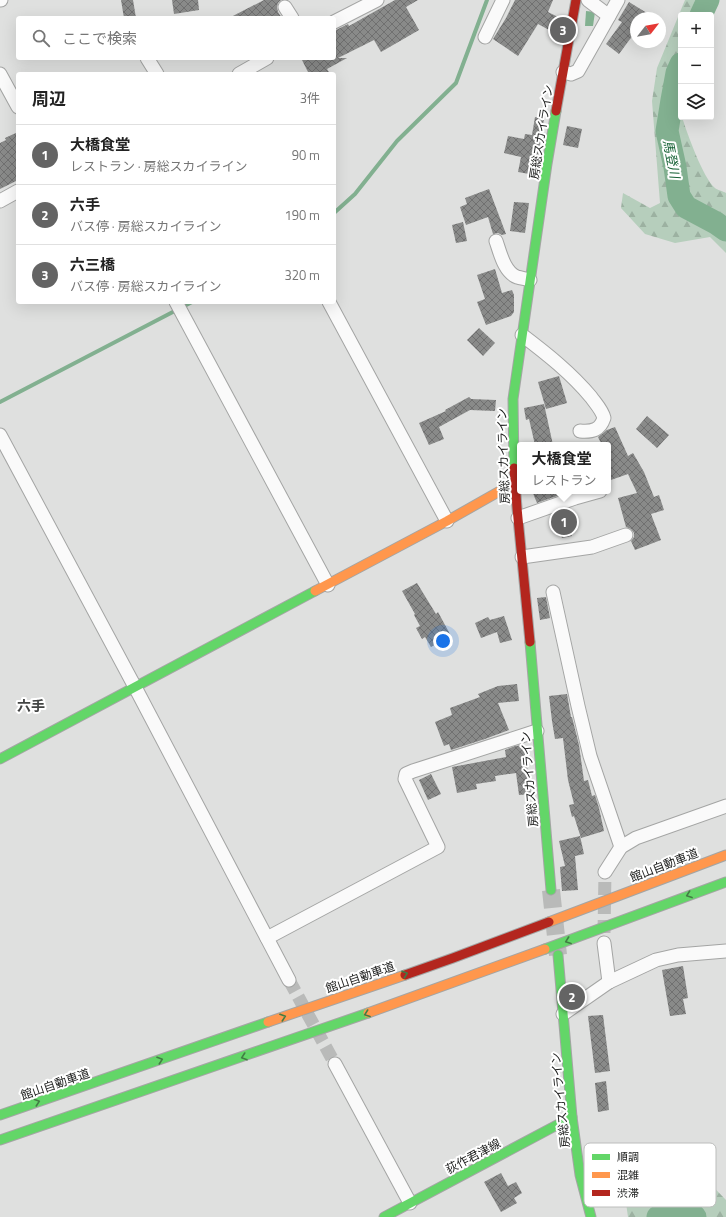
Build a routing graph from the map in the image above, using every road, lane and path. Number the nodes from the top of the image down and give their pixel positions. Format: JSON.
{"nodes":[{"id":1,"x":377,"y":0,"type":"edge"},
{"id":2,"x":503,"y":0,"type":"edge"},
{"id":3,"x":576,"y":0,"type":"edge"},
{"id":4,"x":588,"y":0,"type":"edge"},
{"id":5,"x":618,"y":0,"type":"edge"},
{"id":6,"x":609,"y":16,"type":"junction"},
{"id":7,"x":336,"y":21,"type":"edge"},
{"id":8,"x":485,"y":37,"type":"dead end"},
{"id":9,"x":148,"y":60,"type":"edge"},
{"id":10,"x":263,"y":60,"type":"edge"},
{"id":11,"x":156,"y":72,"type":"edge"},
{"id":12,"x":242,"y":72,"type":"edge"},
{"id":13,"x":563,"y":72,"type":"junction"},
{"id":14,"x":0,"y":74,"type":"edge"},
{"id":15,"x":16,"y":103,"type":"edge"},
{"id":16,"x":16,"y":192,"type":"edge"},
{"id":17,"x":0,"y":201,"type":"edge"},
{"id":18,"x":496,"y":240,"type":"dead end"},
{"id":19,"x":530,"y":280,"type":"junction"},
{"id":20,"x":330,"y":304,"type":"edge"},
{"id":21,"x":178,"y":306,"type":"edge"},
{"id":22,"x":522,"y":335,"type":"junction"},
{"id":23,"x":580,"y":431,"type":"dead end"},
{"id":24,"x":0,"y":435,"type":"edge"},
{"id":25,"x":514,"y":483,"type":"junction"},
{"id":26,"x":589,"y":494,"type":"edge"},
{"id":27,"x":518,"y":518,"type":"junction"},
{"id":28,"x":447,"y":521,"type":"junction"},
{"id":29,"x":626,"y":536,"type":"dead end"},
{"id":30,"x":522,"y":557,"type":"junction"},
{"id":31,"x":328,"y":585,"type":"junction"},
{"id":32,"x":554,"y":592,"type":"dead end"},
{"id":33,"x":135,"y":687,"type":"junction"},
{"id":34,"x":537,"y":731,"type":"junction"},
{"id":35,"x":0,"y":759,"type":"edge"},
{"id":36,"x":726,"y":806,"type":"edge"},
{"id":37,"x":621,"y":847,"type":"junction"},
{"id":38,"x":726,"y":855,"type":"edge"},
{"id":39,"x":605,"y":872,"type":"tunnel mouth"},
{"id":40,"x":726,"y":882,"type":"edge"},
{"id":41,"x":551,"y":890,"type":"tunnel mouth"},
{"id":42,"x":267,"y":938,"type":"junction"},
{"id":43,"x":604,"y":943,"type":"tunnel mouth"},
{"id":44,"x":726,"y":951,"type":"edge"},
{"id":45,"x":558,"y":955,"type":"tunnel mouth"},
{"id":46,"x":289,"y":980,"type":"tunnel mouth"},
{"id":47,"x":609,"y":982,"type":"junction"},
{"id":48,"x":563,"y":1014,"type":"junction"},
{"id":49,"x":335,"y":1064,"type":"tunnel mouth"},
{"id":50,"x":0,"y":1115,"type":"edge"},
{"id":51,"x":572,"y":1117,"type":"junction"},
{"id":52,"x":0,"y":1140,"type":"edge"},
{"id":53,"x":584,"y":1190,"type":"edge"},
{"id":54,"x":410,"y":1203,"type":"junction"},
{"id":55,"x":588,"y":1207,"type":"edge"},
{"id":56,"x":384,"y":1217,"type":"edge"},
{"id":57,"x":591,"y":1217,"type":"edge"}],
"edges":[{"from":1,"to":7,"type":"street"},
{"from":2,"to":8,"type":"street"},
{"from":3,"to":13,"type":"main road","name":"房総スカイライン"},
{"from":4,"to":6,"type":"street"},
{"from":5,"to":6,"type":"street"},
{"from":6,"to":13,"type":"street"},
{"from":9,"to":11,"type":"street"},
{"from":10,"to":12,"type":"street"},
{"from":13,"to":19,"type":"main road","name":"房総スカイライン"},
{"from":14,"to":15,"type":"street"},
{"from":16,"to":17,"type":"street"},
{"from":18,"to":19,"type":"street"},
{"from":19,"to":22,"type":"main road","name":"房総スカイライン"},
{"from":20,"to":28,"type":"street"},
{"from":21,"to":31,"type":"street"},
{"from":22,"to":23,"type":"street"},
{"from":22,"to":25,"type":"main road","name":"房総スカイライン"},
{"from":24,"to":33,"type":"street"},
{"from":25,"to":27,"type":"main road","name":"房総スカイライン"},
{"from":25,"to":28,"type":"main road"},
{"from":26,"to":27,"type":"street"},
{"from":27,"to":30,"type":"main road","name":"房総スカイライン"},
{"from":28,"to":31,"type":"main road"},
{"from":29,"to":30,"type":"street"},
{"from":30,"to":34,"type":"main road","name":"房総スカイライン"},
{"from":31,"to":33,"type":"main road"},
{"from":32,"to":37,"type":"street"},
{"from":33,"to":35,"type":"main road"},
{"from":33,"to":42,"type":"street"},
{"from":34,"to":41,"type":"main road","name":"房総スカイライン"},
{"from":34,"to":42,"type":"street"},
{"from":36,"to":37,"type":"street"},
{"from":37,"to":39,"type":"street"},
{"from":50,"to":38,"type":"main road","name":"館山自動車道","one_way":true},
{"from":40,"to":52,"type":"main road","one_way":true},
{"from":42,"to":46,"type":"street"},
{"from":43,"to":47,"type":"street"},
{"from":44,"to":47,"type":"street"},
{"from":45,"to":48,"type":"main road","name":"房総スカイライン"},
{"from":47,"to":48,"type":"street"},
{"from":48,"to":51,"type":"main road","name":"房総スカイライン"},
{"from":49,"to":54,"type":"street"},
{"from":51,"to":53,"type":"main road","name":"房総スカイライン"},
{"from":51,"to":54,"type":"main road","name":"荻作君津線"},
{"from":54,"to":56,"type":"main road","name":"荻作君津線"},
{"from":55,"to":57,"type":"main road","name":"房総スカイライン"}]}
